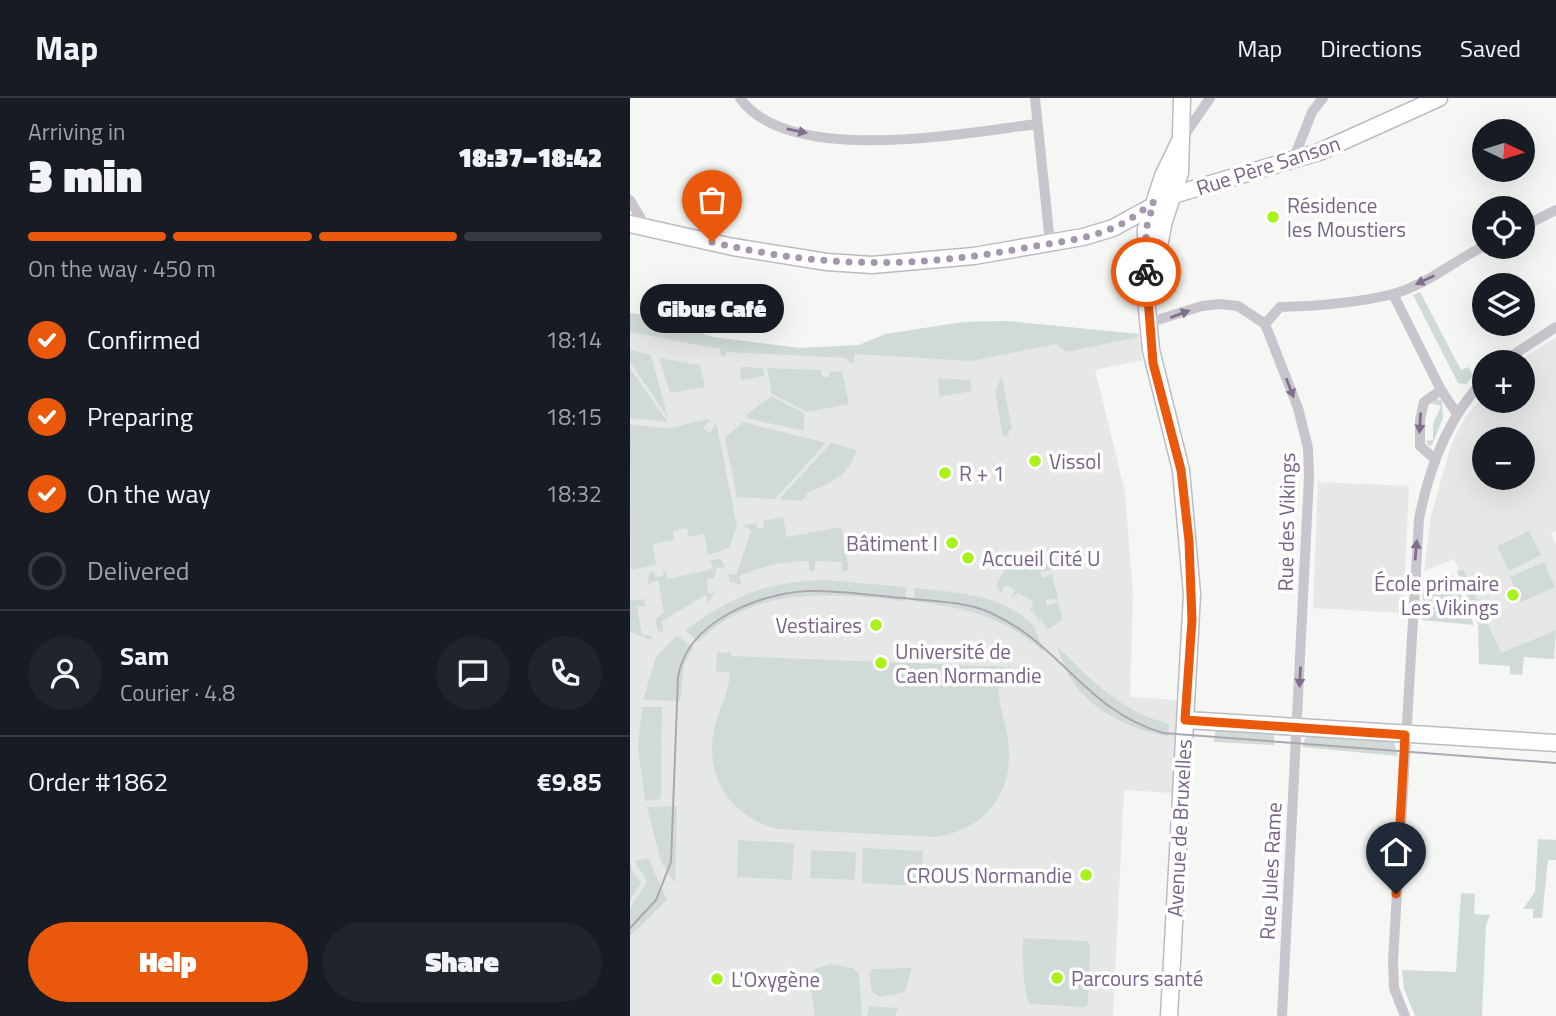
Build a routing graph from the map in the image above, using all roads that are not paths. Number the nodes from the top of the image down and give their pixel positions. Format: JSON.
{"nodes":[{"id":1,"x":740,"y":98,"type":"edge"},
{"id":2,"x":1035,"y":98,"type":"edge"},
{"id":3,"x":1182,"y":98,"type":"edge"},
{"id":4,"x":1210,"y":98,"type":"edge"},
{"id":5,"x":1323,"y":98,"type":"edge"},
{"id":6,"x":1439,"y":98,"type":"edge"},
{"id":7,"x":1037,"y":124,"type":"junction"},
{"id":8,"x":1180,"y":143,"type":"junction"},
{"id":9,"x":1293,"y":160,"type":"junction"},
{"id":10,"x":1173,"y":195,"type":"junction"},
{"id":11,"x":630,"y":200,"type":"edge"},
{"id":12,"x":1154,"y":202,"type":"junction"},
{"id":13,"x":1556,"y":210,"type":"edge"},
{"id":14,"x":1535,"y":220,"type":"edge"},
{"id":15,"x":638,"y":225,"type":"edge"},
{"id":16,"x":1050,"y":243,"type":"junction"},
{"id":17,"x":1472,"y":253,"type":"edge"},
{"id":18,"x":1393,"y":294,"type":"junction"},
{"id":19,"x":1148,"y":316,"type":"junction"},
{"id":20,"x":1265,"y":324,"type":"junction"},
{"id":21,"x":1556,"y":327,"type":"edge"},
{"id":22,"x":1521,"y":350,"type":"edge"},
{"id":23,"x":1441,"y":390,"type":"junction"},
{"id":24,"x":1472,"y":395,"type":"edge"},
{"id":25,"x":1457,"y":414,"type":"junction"},
{"id":26,"x":1435,"y":459,"type":"junction"},
{"id":27,"x":1185,"y":720,"type":"junction"},
{"id":28,"x":1297,"y":727,"type":"junction"},
{"id":29,"x":1405,"y":735,"type":"junction"},
{"id":30,"x":1556,"y":743,"type":"edge"},
{"id":31,"x":1169,"y":1016,"type":"edge"},
{"id":32,"x":1282,"y":1016,"type":"edge"},
{"id":33,"x":1405,"y":1016,"type":"edge"}],
"edges":[{"from":1,"to":7,"type":"street","one_way":true},
{"from":2,"to":7,"type":"street"},
{"from":3,"to":8,"type":"street","name":"Avenue de Bruxelles"},
{"from":4,"to":8,"type":"street"},
{"from":5,"to":9,"type":"street"},
{"from":6,"to":9,"type":"street","name":"Rue Père Sanson"},
{"from":7,"to":16,"type":"street"},
{"from":8,"to":10,"type":"street","name":"Avenue de Bruxelles"},
{"from":8,"to":12,"type":"street","name":"Avenue de Bruxelles"},
{"from":9,"to":10,"type":"street","name":"Rue Père Sanson"},
{"from":10,"to":12,"type":"street","name":"Rue Père Sanson"},
{"from":10,"to":19,"type":"street","name":"Avenue de Bruxelles"},
{"from":11,"to":15,"type":"street"},
{"from":12,"to":16,"type":"street","name":"Rue Père Sanson"},
{"from":12,"to":19,"type":"street","name":"Avenue de Bruxelles"},
{"from":13,"to":14,"type":"street"},
{"from":15,"to":16,"type":"street","name":"Rue Père Sanson"},
{"from":17,"to":18,"type":"street","one_way":true},
{"from":18,"to":20,"type":"street"},
{"from":18,"to":23,"type":"street"},
{"from":19,"to":20,"type":"street","one_way":true},
{"from":19,"to":27,"type":"street","name":"Avenue de Bruxelles"},
{"from":20,"to":28,"type":"street","name":"Rue des Vikings","one_way":true},
{"from":21,"to":22,"type":"street"},
{"from":23,"to":25,"type":"street"},
{"from":23,"to":26,"type":"street","one_way":true},
{"from":24,"to":25,"type":"street"},
{"from":25,"to":26,"type":"street"},
{"from":29,"to":26,"type":"street","one_way":true},
{"from":27,"to":28,"type":"street"},
{"from":27,"to":31,"type":"street","name":"Avenue de Bruxelles"},
{"from":28,"to":29,"type":"street"},
{"from":28,"to":32,"type":"street","name":"Rue Jules Rame"},
{"from":29,"to":30,"type":"street"},
{"from":29,"to":33,"type":"street"}]}
